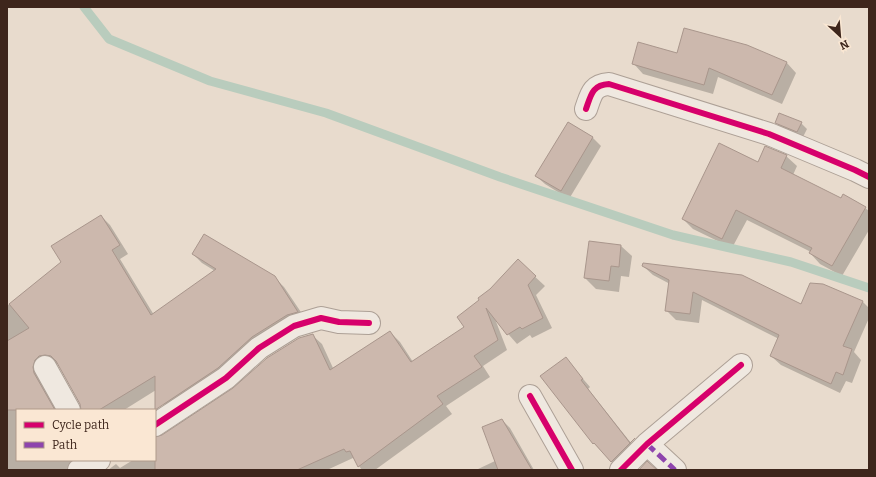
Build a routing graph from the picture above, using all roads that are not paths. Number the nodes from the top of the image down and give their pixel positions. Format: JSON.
{"nodes":[{"id":1,"x":586,"y":109,"type":"dead end"},
{"id":2,"x":869,"y":177,"type":"edge"},
{"id":3,"x":369,"y":323,"type":"dead end"},
{"id":4,"x":741,"y":365,"type":"dead end"},
{"id":5,"x":45,"y":367,"type":"dead end"},
{"id":6,"x":530,"y":396,"type":"dead end"},
{"id":7,"x":68,"y":409,"type":"edge"},
{"id":8,"x":156,"y":424,"type":"edge"},
{"id":9,"x":647,"y":444,"type":"junction"},
{"id":10,"x":572,"y":470,"type":"edge"},
{"id":11,"x":621,"y":470,"type":"edge"},
{"id":12,"x":675,"y":470,"type":"edge"}],
"edges":[{"from":1,"to":2,"type":"street"},
{"from":3,"to":8,"type":"street"},
{"from":4,"to":9,"type":"street"},
{"from":5,"to":7,"type":"street"},
{"from":6,"to":10,"type":"street"},
{"from":9,"to":11,"type":"street"},
{"from":9,"to":12,"type":"street"}]}
